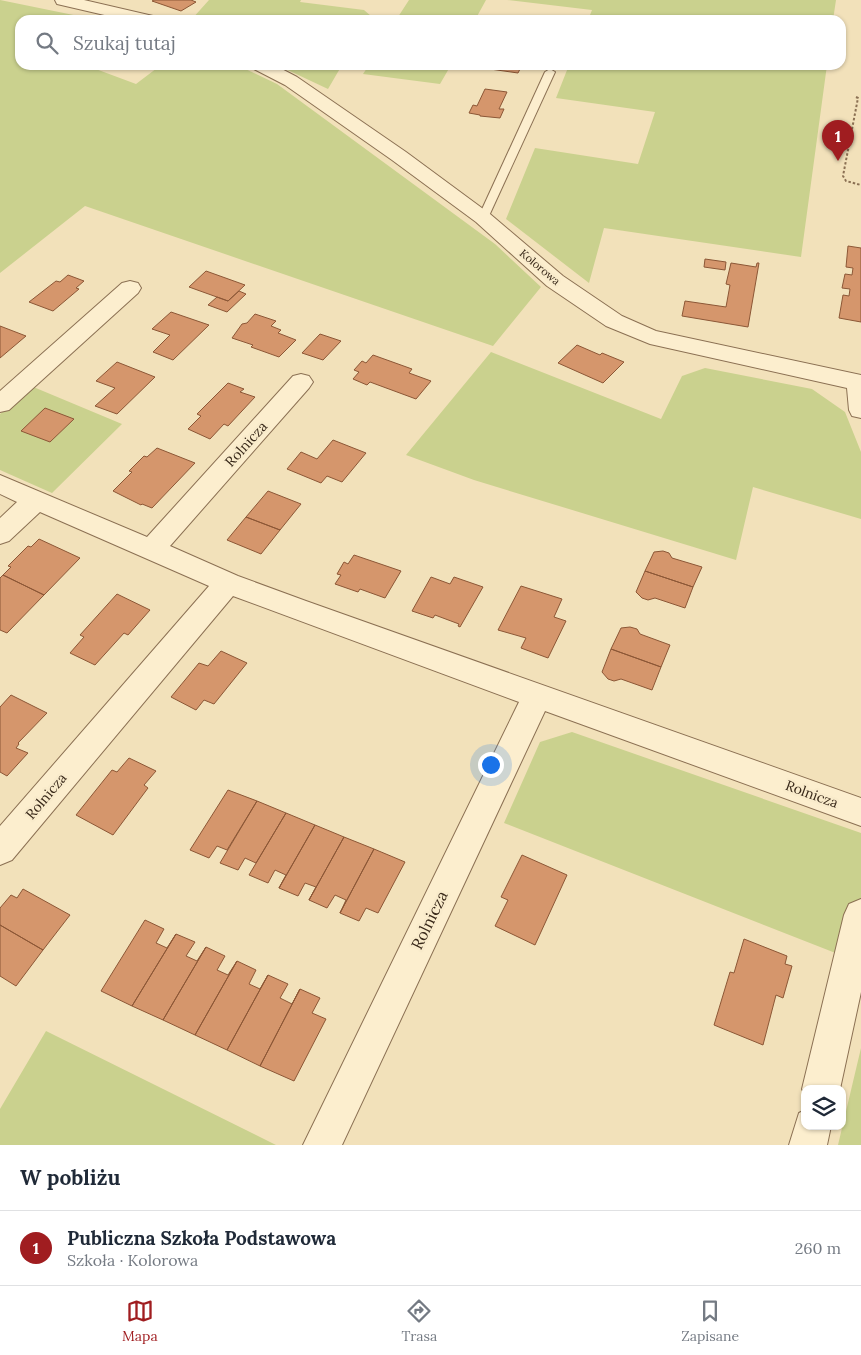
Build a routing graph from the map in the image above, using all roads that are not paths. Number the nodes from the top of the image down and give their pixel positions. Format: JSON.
{"nodes":[{"id":1,"x":63,"y":0,"type":"edge"},
{"id":2,"x":126,"y":15,"type":"edge"},
{"id":3,"x":270,"y":70,"type":"edge"},
{"id":4,"x":550,"y":72,"type":"dead end"},
{"id":5,"x":483,"y":218,"type":"junction"},
{"id":6,"x":130,"y":288,"type":"dead end"},
{"id":7,"x":301,"y":382,"type":"dead end"},
{"id":8,"x":860,"y":383,"type":"edge"},
{"id":9,"x":0,"y":404,"type":"edge"},
{"id":10,"x":861,"y":410,"type":"edge"},
{"id":11,"x":0,"y":484,"type":"edge"},
{"id":12,"x":36,"y":500,"type":"junction"},
{"id":13,"x":0,"y":534,"type":"edge"},
{"id":14,"x":151,"y":550,"type":"junction"},
{"id":15,"x":228,"y":583,"type":"junction"},
{"id":16,"x":537,"y":696,"type":"junction"},
{"id":17,"x":861,"y":812,"type":"edge"},
{"id":18,"x":0,"y":850,"type":"edge"},
{"id":19,"x":861,"y":915,"type":"edge"},
{"id":20,"x":822,"y":1085,"type":"edge"},
{"id":21,"x":811,"y":1130,"type":"edge"},
{"id":22,"x":322,"y":1145,"type":"edge"},
{"id":23,"x":808,"y":1145,"type":"edge"}],
"edges":[{"from":1,"to":2,"type":"street"},
{"from":3,"to":5,"type":"street","name":"Kolorowa"},
{"from":4,"to":5,"type":"lane"},
{"from":5,"to":8,"type":"street","name":"Kolorowa"},
{"from":6,"to":9,"type":"street"},
{"from":7,"to":14,"type":"street","name":"Rolnicza"},
{"from":8,"to":10,"type":"street"},
{"from":11,"to":12,"type":"street","name":"Rolnicza"},
{"from":12,"to":13,"type":"street"},
{"from":12,"to":14,"type":"street","name":"Rolnicza"},
{"from":14,"to":15,"type":"street","name":"Rolnicza"},
{"from":15,"to":16,"type":"street","name":"Rolnicza"},
{"from":15,"to":18,"type":"street","name":"Rolnicza"},
{"from":16,"to":17,"type":"street","name":"Rolnicza"},
{"from":16,"to":22,"type":"street","name":"Rolnicza"},
{"from":19,"to":20,"type":"street"},
{"from":21,"to":23,"type":"street"}]}
